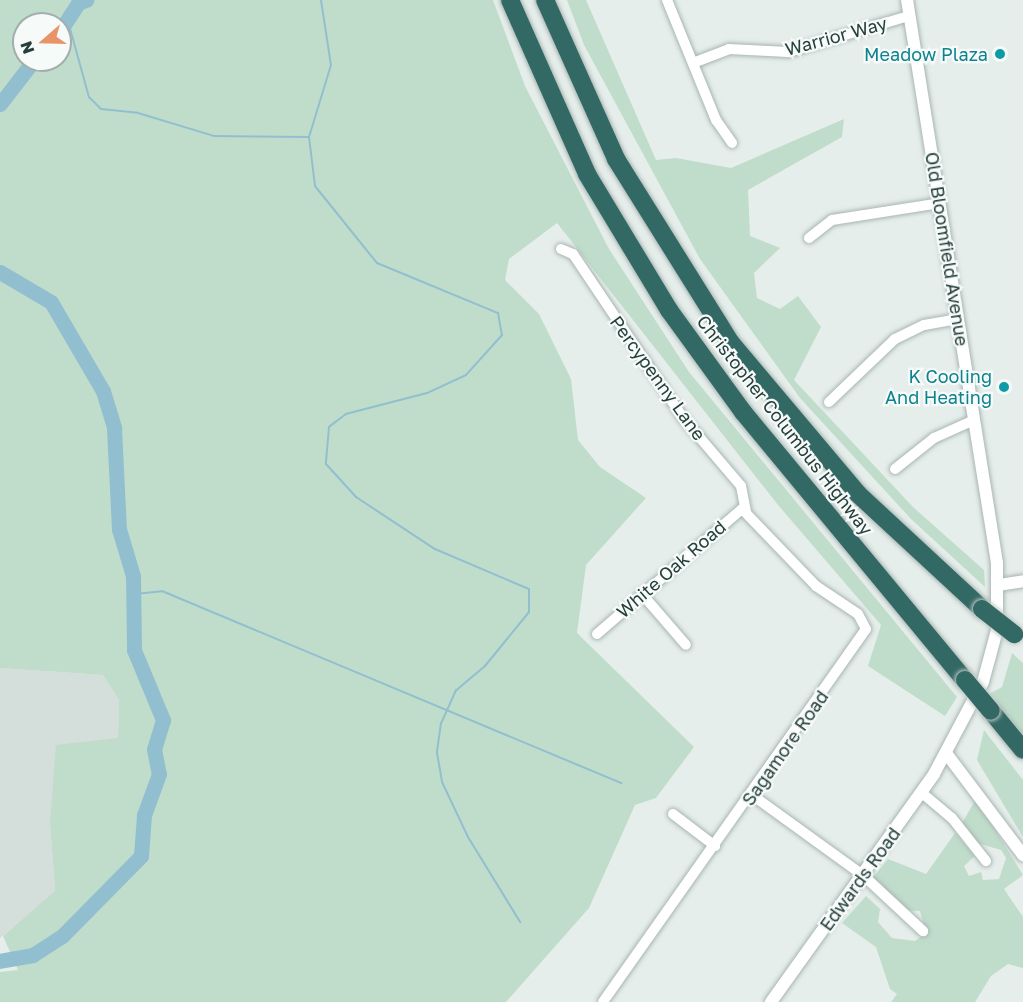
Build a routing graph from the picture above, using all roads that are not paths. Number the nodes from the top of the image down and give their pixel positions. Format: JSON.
{"nodes":[{"id":1,"x":510,"y":0,"type":"edge"},
{"id":2,"x":545,"y":0,"type":"edge"},
{"id":3,"x":667,"y":0,"type":"edge"},
{"id":4,"x":907,"y":0,"type":"edge"},
{"id":5,"x":909,"y":16,"type":"junction"},
{"id":6,"x":693,"y":63,"type":"junction"},
{"id":7,"x":732,"y":143,"type":"dead end"},
{"id":8,"x":940,"y":203,"type":"junction"},
{"id":9,"x":809,"y":238,"type":"dead end"},
{"id":10,"x":561,"y":249,"type":"dead end"},
{"id":11,"x":957,"y":318,"type":"junction"},
{"id":12,"x":829,"y":402,"type":"dead end"},
{"id":13,"x":974,"y":420,"type":"junction"},
{"id":14,"x":895,"y":469,"type":"dead end"},
{"id":15,"x":746,"y":512,"type":"junction"},
{"id":16,"x":1023,"y":581,"type":"edge"},
{"id":17,"x":999,"y":585,"type":"junction"},
{"id":18,"x":642,"y":594,"type":"junction"},
{"id":19,"x":597,"y":634,"type":"dead end"},
{"id":20,"x":1018,"y":638,"type":"edge"},
{"id":21,"x":686,"y":645,"type":"dead end"},
{"id":22,"x":1023,"y":750,"type":"edge"},
{"id":23,"x":946,"y":753,"type":"junction"},
{"id":24,"x":922,"y":793,"type":"junction"},
{"id":25,"x":752,"y":795,"type":"junction"},
{"id":26,"x":673,"y":814,"type":"dead end"},
{"id":27,"x":715,"y":846,"type":"junction"},
{"id":28,"x":1023,"y":855,"type":"edge"},
{"id":29,"x":986,"y":861,"type":"dead end"},
{"id":30,"x":864,"y":876,"type":"junction"},
{"id":31,"x":923,"y":931,"type":"dead end"},
{"id":32,"x":603,"y":1002,"type":"edge"},
{"id":33,"x":771,"y":1002,"type":"edge"}],
"edges":[{"from":1,"to":22,"type":"highway","name":"Christopher Columbus Highway","bridge":true},
{"from":2,"to":20,"type":"highway","name":"Christopher Columbus Highway","bridge":true},
{"from":3,"to":6,"type":"street"},
{"from":4,"to":5,"type":"street","name":"Old Bloomfield Avenue"},
{"from":5,"to":6,"type":"street","name":"Warrior Way"},
{"from":5,"to":8,"type":"street","name":"Old Bloomfield Avenue"},
{"from":6,"to":7,"type":"street"},
{"from":8,"to":9,"type":"street"},
{"from":8,"to":11,"type":"street","name":"Old Bloomfield Avenue"},
{"from":10,"to":15,"type":"street","name":"Percypenny Lane"},
{"from":11,"to":12,"type":"street"},
{"from":11,"to":13,"type":"street","name":"Old Bloomfield Avenue"},
{"from":13,"to":14,"type":"street"},
{"from":13,"to":17,"type":"street","name":"Old Bloomfield Avenue"},
{"from":15,"to":18,"type":"street","name":"White Oak Road"},
{"from":15,"to":25,"type":"street","name":"Sagamore Road"},
{"from":16,"to":17,"type":"street"},
{"from":17,"to":23,"type":"street","name":"Old Bloomfield Avenue"},
{"from":18,"to":19,"type":"street","name":"White Oak Road"},
{"from":18,"to":21,"type":"street"},
{"from":23,"to":24,"type":"street","name":"Edwards Road"},
{"from":23,"to":28,"type":"street"},
{"from":24,"to":29,"type":"street"},
{"from":24,"to":30,"type":"street","name":"Edwards Road"},
{"from":25,"to":27,"type":"street","name":"Sagamore Road"},
{"from":25,"to":30,"type":"street"},
{"from":26,"to":27,"type":"street"},
{"from":27,"to":32,"type":"street","name":"Sagamore Road"},
{"from":30,"to":31,"type":"street"},
{"from":30,"to":33,"type":"street","name":"Edwards Road"}]}
